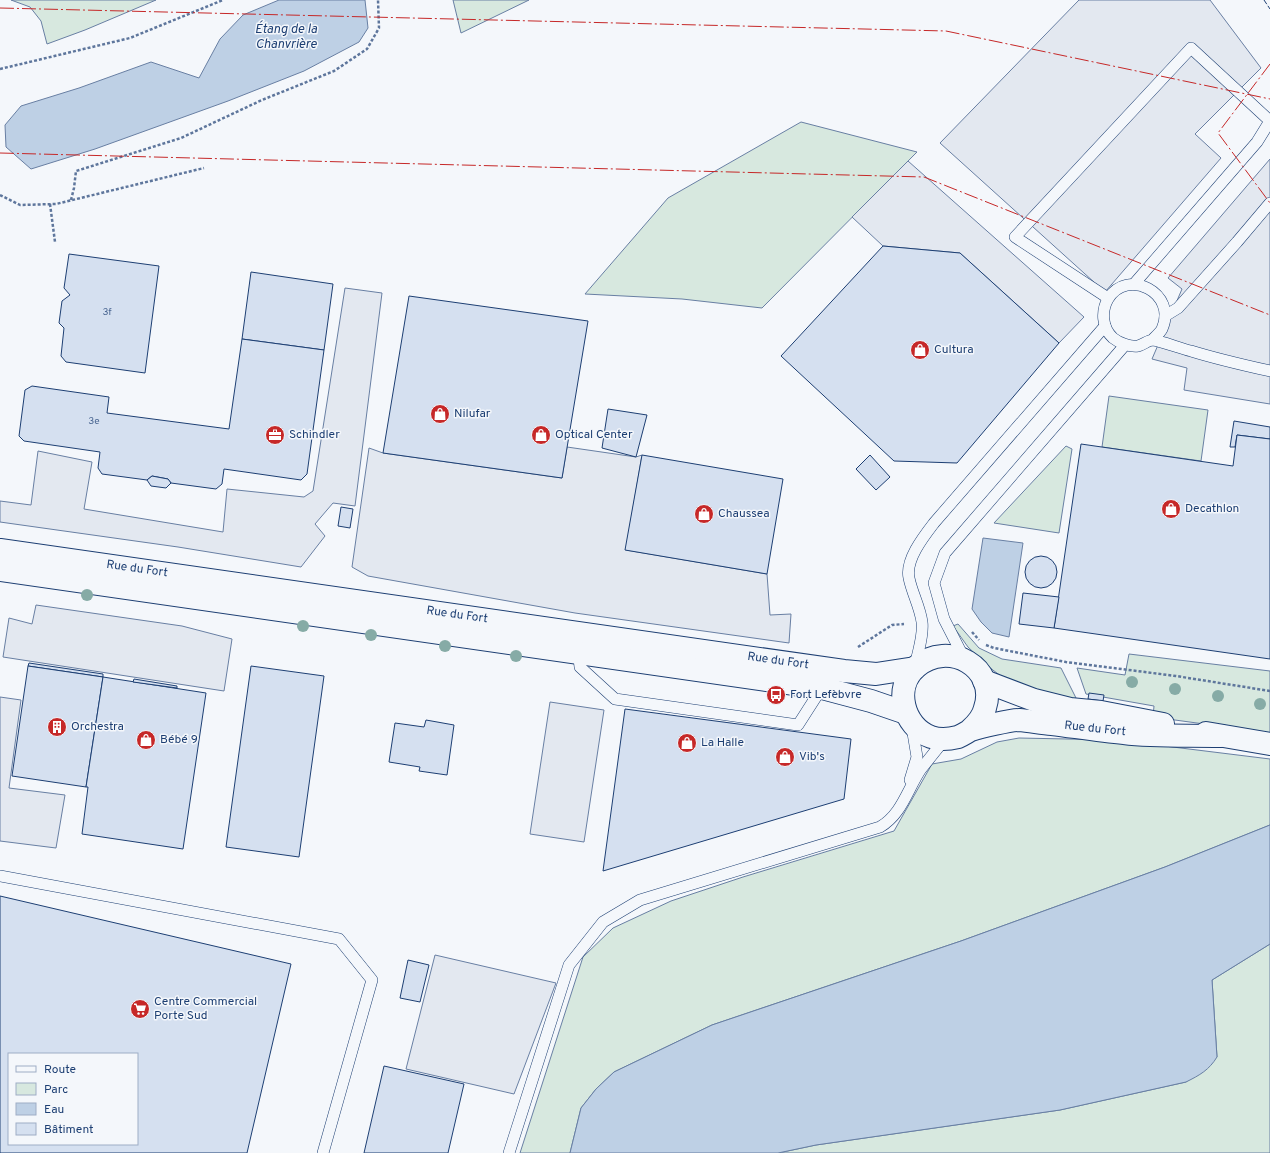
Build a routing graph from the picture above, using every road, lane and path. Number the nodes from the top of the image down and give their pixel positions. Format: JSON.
{"nodes":[{"id":1,"x":223,"y":0,"type":"edge"},
{"id":2,"x":378,"y":0,"type":"edge"},
{"id":3,"x":0,"y":69,"type":"edge"},
{"id":4,"x":1270,"y":121,"type":"edge"},
{"id":5,"x":204,"y":168,"type":"dead end"},
{"id":6,"x":0,"y":195,"type":"edge"},
{"id":7,"x":71,"y":200,"type":"junction"},
{"id":8,"x":1270,"y":203,"type":"edge"},
{"id":9,"x":50,"y":204,"type":"junction"},
{"id":10,"x":55,"y":242,"type":"dead end"},
{"id":11,"x":1134,"y":284,"type":"junction"},
{"id":12,"x":1108,"y":298,"type":"junction"},
{"id":13,"x":1165,"y":316,"type":"junction"},
{"id":14,"x":1105,"y":326,"type":"junction"},
{"id":15,"x":1152,"y":340,"type":"junction"},
{"id":16,"x":1125,"y":344,"type":"junction"},
{"id":17,"x":1270,"y":371,"type":"edge"},
{"id":18,"x":0,"y":550,"type":"edge"},
{"id":19,"x":0,"y":570,"type":"edge"},
{"id":20,"x":972,"y":631,"type":"dead end"},
{"id":21,"x":579,"y":643,"type":"junction"},
{"id":22,"x":965,"y":660,"type":"junction"},
{"id":23,"x":915,"y":668,"type":"junction"},
{"id":24,"x":831,"y":669,"type":"junction"},
{"id":25,"x":984,"y":681,"type":"junction"},
{"id":26,"x":822,"y":688,"type":"junction"},
{"id":27,"x":1270,"y":691,"type":"edge"},
{"id":28,"x":909,"y":718,"type":"junction"},
{"id":29,"x":970,"y":730,"type":"junction"},
{"id":30,"x":1221,"y":736,"type":"junction"},
{"id":31,"x":944,"y":739,"type":"junction"},
{"id":32,"x":1270,"y":744,"type":"edge"},
{"id":33,"x":904,"y":800,"type":"junction"},
{"id":34,"x":0,"y":876,"type":"edge"},
{"id":35,"x":323,"y":1153,"type":"edge"},
{"id":36,"x":509,"y":1153,"type":"edge"}],
"edges":[{"from":1,"to":3,"type":"path"},
{"from":2,"to":7,"type":"path"},
{"from":4,"to":11,"type":"lane"},
{"from":4,"to":12,"type":"lane"},
{"from":5,"to":7,"type":"path"},
{"from":6,"to":9,"type":"path"},
{"from":7,"to":9,"type":"path"},
{"from":8,"to":13,"type":"lane"},
{"from":9,"to":10,"type":"path"},
{"from":11,"to":12,"type":"lane"},
{"from":11,"to":13,"type":"lane"},
{"from":12,"to":14,"type":"lane"},
{"from":13,"to":15,"type":"lane"},
{"from":14,"to":16,"type":"lane"},
{"from":14,"to":23,"type":"lane"},
{"from":15,"to":16,"type":"lane"},
{"from":15,"to":17,"type":"lane"},
{"from":16,"to":22,"type":"lane"},
{"from":18,"to":21,"type":"main road","name":"Rue du Fort"},
{"from":19,"to":21,"type":"main road","name":"Rue du Fort"},
{"from":20,"to":27,"type":"path"},
{"from":21,"to":24,"type":"main road","name":"Rue du Fort"},
{"from":21,"to":26,"type":"main road","name":"Rue du Fort"},
{"from":21,"to":26,"type":"lane"},
{"from":22,"to":23,"type":"main road","name":"Rue du Fort"},
{"from":22,"to":25,"type":"main road"},
{"from":23,"to":24,"type":"main road","name":"Rue du Fort"},
{"from":23,"to":28,"type":"main road"},
{"from":24,"to":26,"type":"lane"},
{"from":25,"to":29,"type":"main road","name":"Rue du Fort"},
{"from":25,"to":30,"type":"main road","name":"Rue du Fort"},
{"from":26,"to":28,"type":"main road","name":"Rue du Fort"},
{"from":28,"to":31,"type":"main road","name":"Rue du Fort"},
{"from":28,"to":33,"type":"lane"},
{"from":29,"to":30,"type":"main road","name":"Rue du Fort"},
{"from":29,"to":31,"type":"main road","name":"Rue du Fort"},
{"from":30,"to":32,"type":"main road","name":"Rue du Fort"},
{"from":31,"to":33,"type":"lane"},
{"from":33,"to":36,"type":"lane"},
{"from":34,"to":35,"type":"lane"}]}
